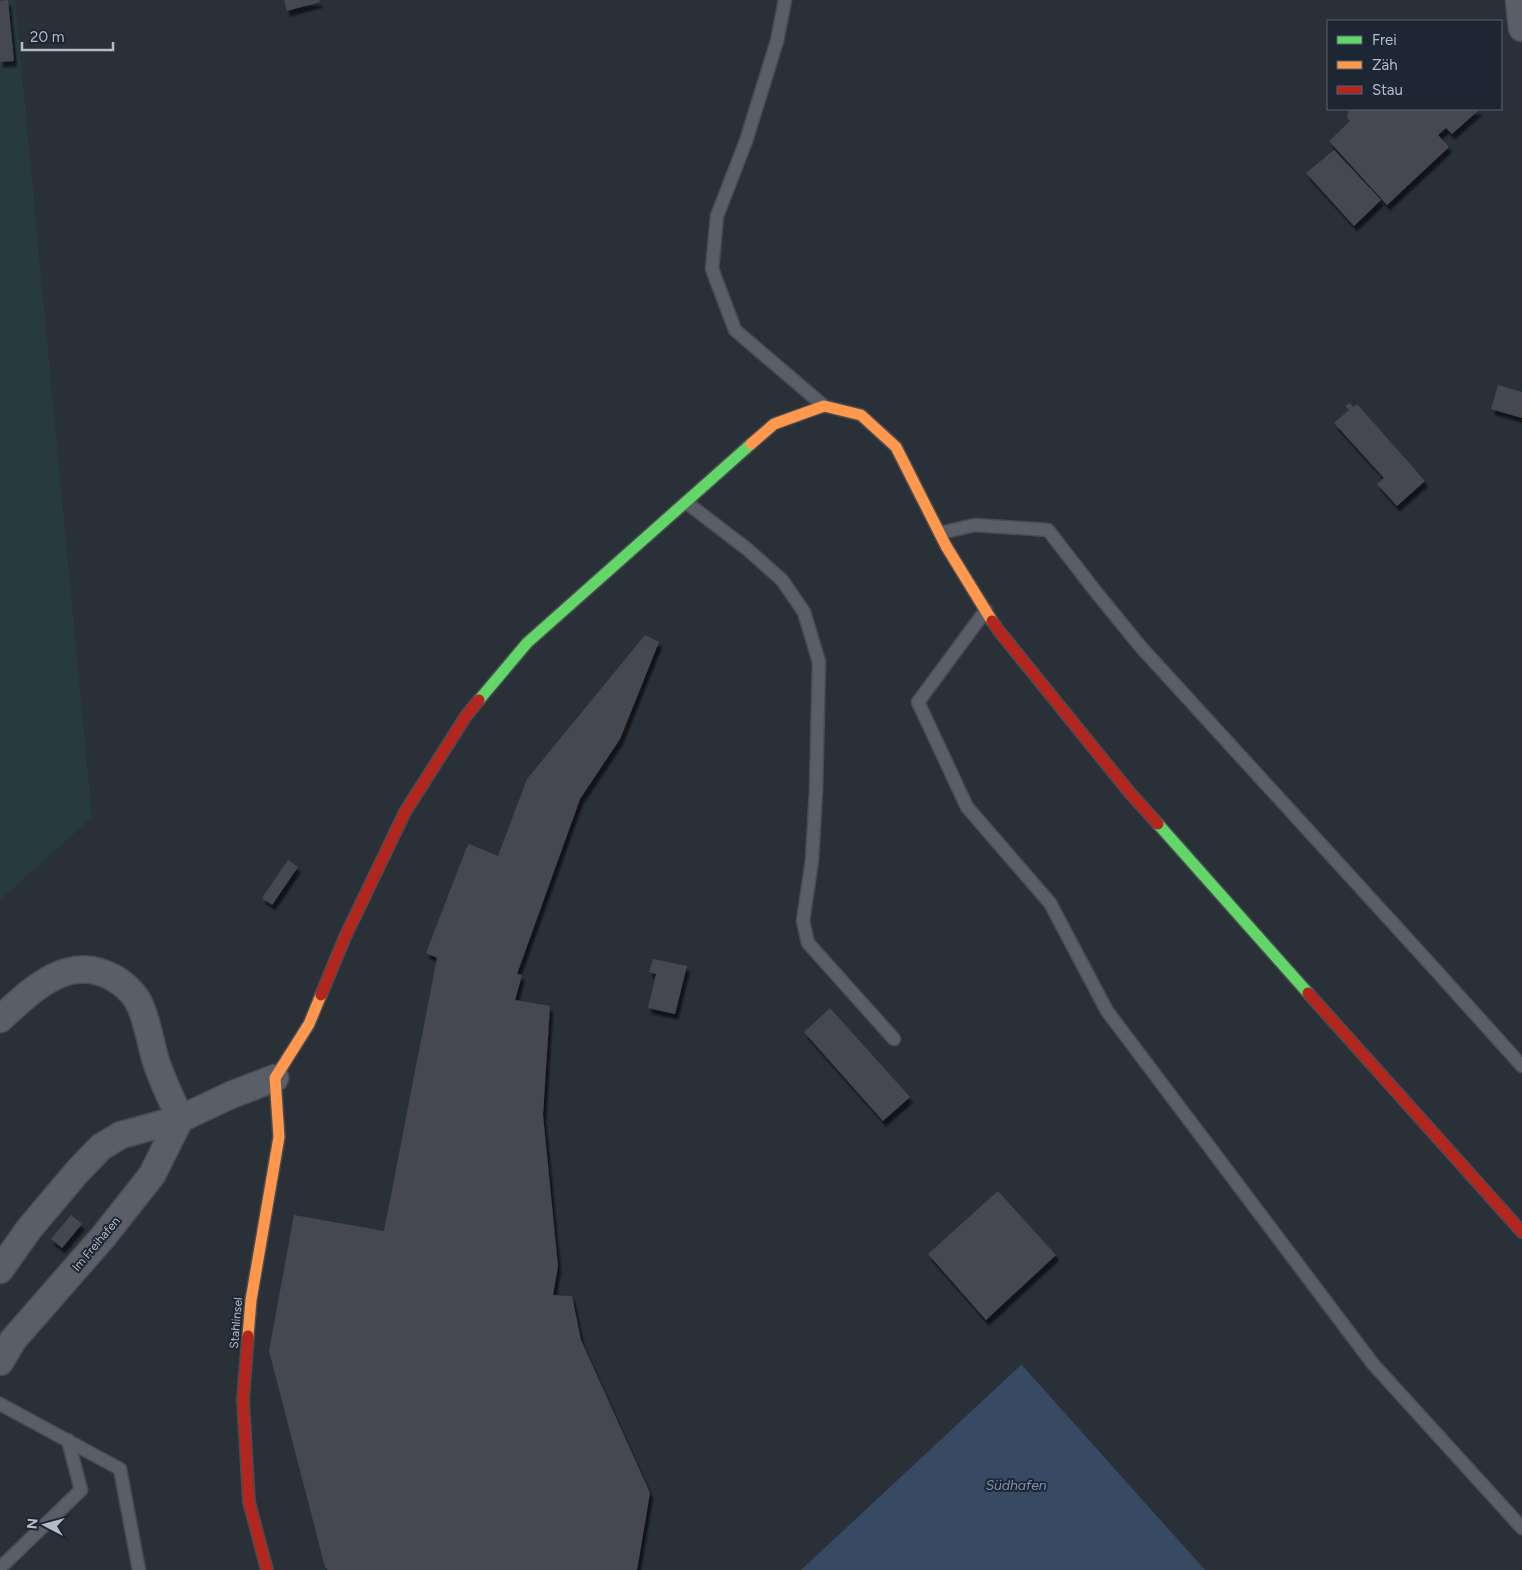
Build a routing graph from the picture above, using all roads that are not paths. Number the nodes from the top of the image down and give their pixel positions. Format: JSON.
{"nodes":[{"id":1,"x":785,"y":0,"type":"edge"},
{"id":2,"x":1519,"y":0,"type":"edge"},
{"id":3,"x":1522,"y":28,"type":"edge"},
{"id":4,"x":824,"y":406,"type":"junction"},
{"id":5,"x":687,"y":503,"type":"junction"},
{"id":6,"x":940,"y":533,"type":"junction"},
{"id":7,"x":986,"y":610,"type":"junction"},
{"id":8,"x":0,"y":1020,"type":"edge"},
{"id":9,"x":894,"y":1039,"type":"dead end"},
{"id":10,"x":1522,"y":1066,"type":"edge"},
{"id":11,"x":275,"y":1078,"type":"junction"},
{"id":12,"x":180,"y":1118,"type":"junction"},
{"id":13,"x":1522,"y":1232,"type":"edge"},
{"id":14,"x":0,"y":1270,"type":"edge"},
{"id":15,"x":0,"y":1362,"type":"edge"},
{"id":16,"x":0,"y":1404,"type":"edge"},
{"id":17,"x":68,"y":1440,"type":"junction"},
{"id":18,"x":1522,"y":1528,"type":"edge"},
{"id":19,"x":0,"y":1568,"type":"edge"},
{"id":20,"x":139,"y":1570,"type":"edge"},
{"id":21,"x":267,"y":1570,"type":"edge"}],
"edges":[{"from":1,"to":4,"type":"lane"},
{"from":2,"to":3,"type":"street"},
{"from":4,"to":5,"type":"street"},
{"from":4,"to":6,"type":"street"},
{"from":5,"to":9,"type":"lane"},
{"from":5,"to":11,"type":"street"},
{"from":6,"to":7,"type":"street"},
{"from":6,"to":10,"type":"lane"},
{"from":7,"to":13,"type":"street"},
{"from":7,"to":18,"type":"lane"},
{"from":8,"to":12,"type":"street"},
{"from":11,"to":12,"type":"street"},
{"from":11,"to":21,"type":"street","name":"Stahlinsel"},
{"from":12,"to":14,"type":"street"},
{"from":12,"to":15,"type":"street","name":"Im Freihafen"},
{"from":16,"to":17,"type":"lane"},
{"from":17,"to":19,"type":"lane"},
{"from":17,"to":20,"type":"lane"}]}
